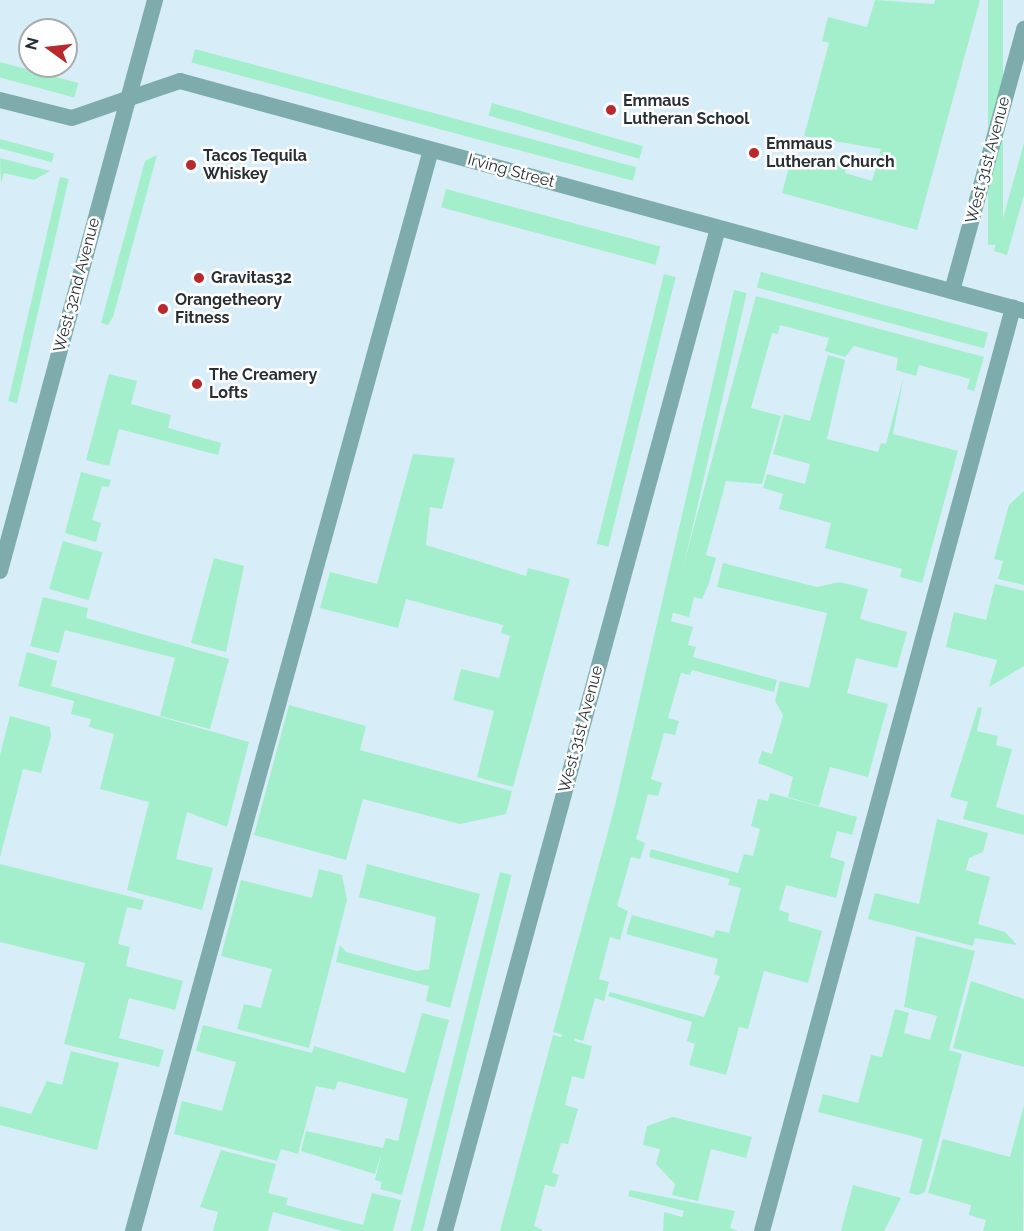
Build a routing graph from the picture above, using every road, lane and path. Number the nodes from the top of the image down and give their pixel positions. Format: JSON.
{"nodes":[{"id":1,"x":155,"y":0,"type":"edge"},
{"id":2,"x":1024,"y":29,"type":"edge"},
{"id":3,"x":127,"y":99,"type":"junction"},
{"id":4,"x":0,"y":100,"type":"edge"},
{"id":5,"x":431,"y":150,"type":"junction"},
{"id":6,"x":718,"y":228,"type":"junction"},
{"id":7,"x":952,"y":291,"type":"junction"},
{"id":8,"x":1018,"y":309,"type":"edge"},
{"id":9,"x":0,"y":571,"type":"edge"},
{"id":10,"x":134,"y":1231,"type":"edge"},
{"id":11,"x":445,"y":1231,"type":"edge"},
{"id":12,"x":762,"y":1231,"type":"edge"}],
"edges":[{"from":1,"to":3,"type":"street","name":"West 32nd Avenue"},
{"from":2,"to":7,"type":"street","name":"West 31st Avenue"},
{"from":3,"to":4,"type":"street","name":"Irving Street"},
{"from":3,"to":5,"type":"street","name":"Irving Street"},
{"from":3,"to":9,"type":"street","name":"West 32nd Avenue"},
{"from":5,"to":6,"type":"street","name":"Irving Street"},
{"from":5,"to":10,"type":"street"},
{"from":6,"to":7,"type":"street","name":"Irving Street"},
{"from":6,"to":11,"type":"street","name":"West 31st Avenue"},
{"from":7,"to":8,"type":"street","name":"Irving Street"},
{"from":8,"to":12,"type":"street"}]}
